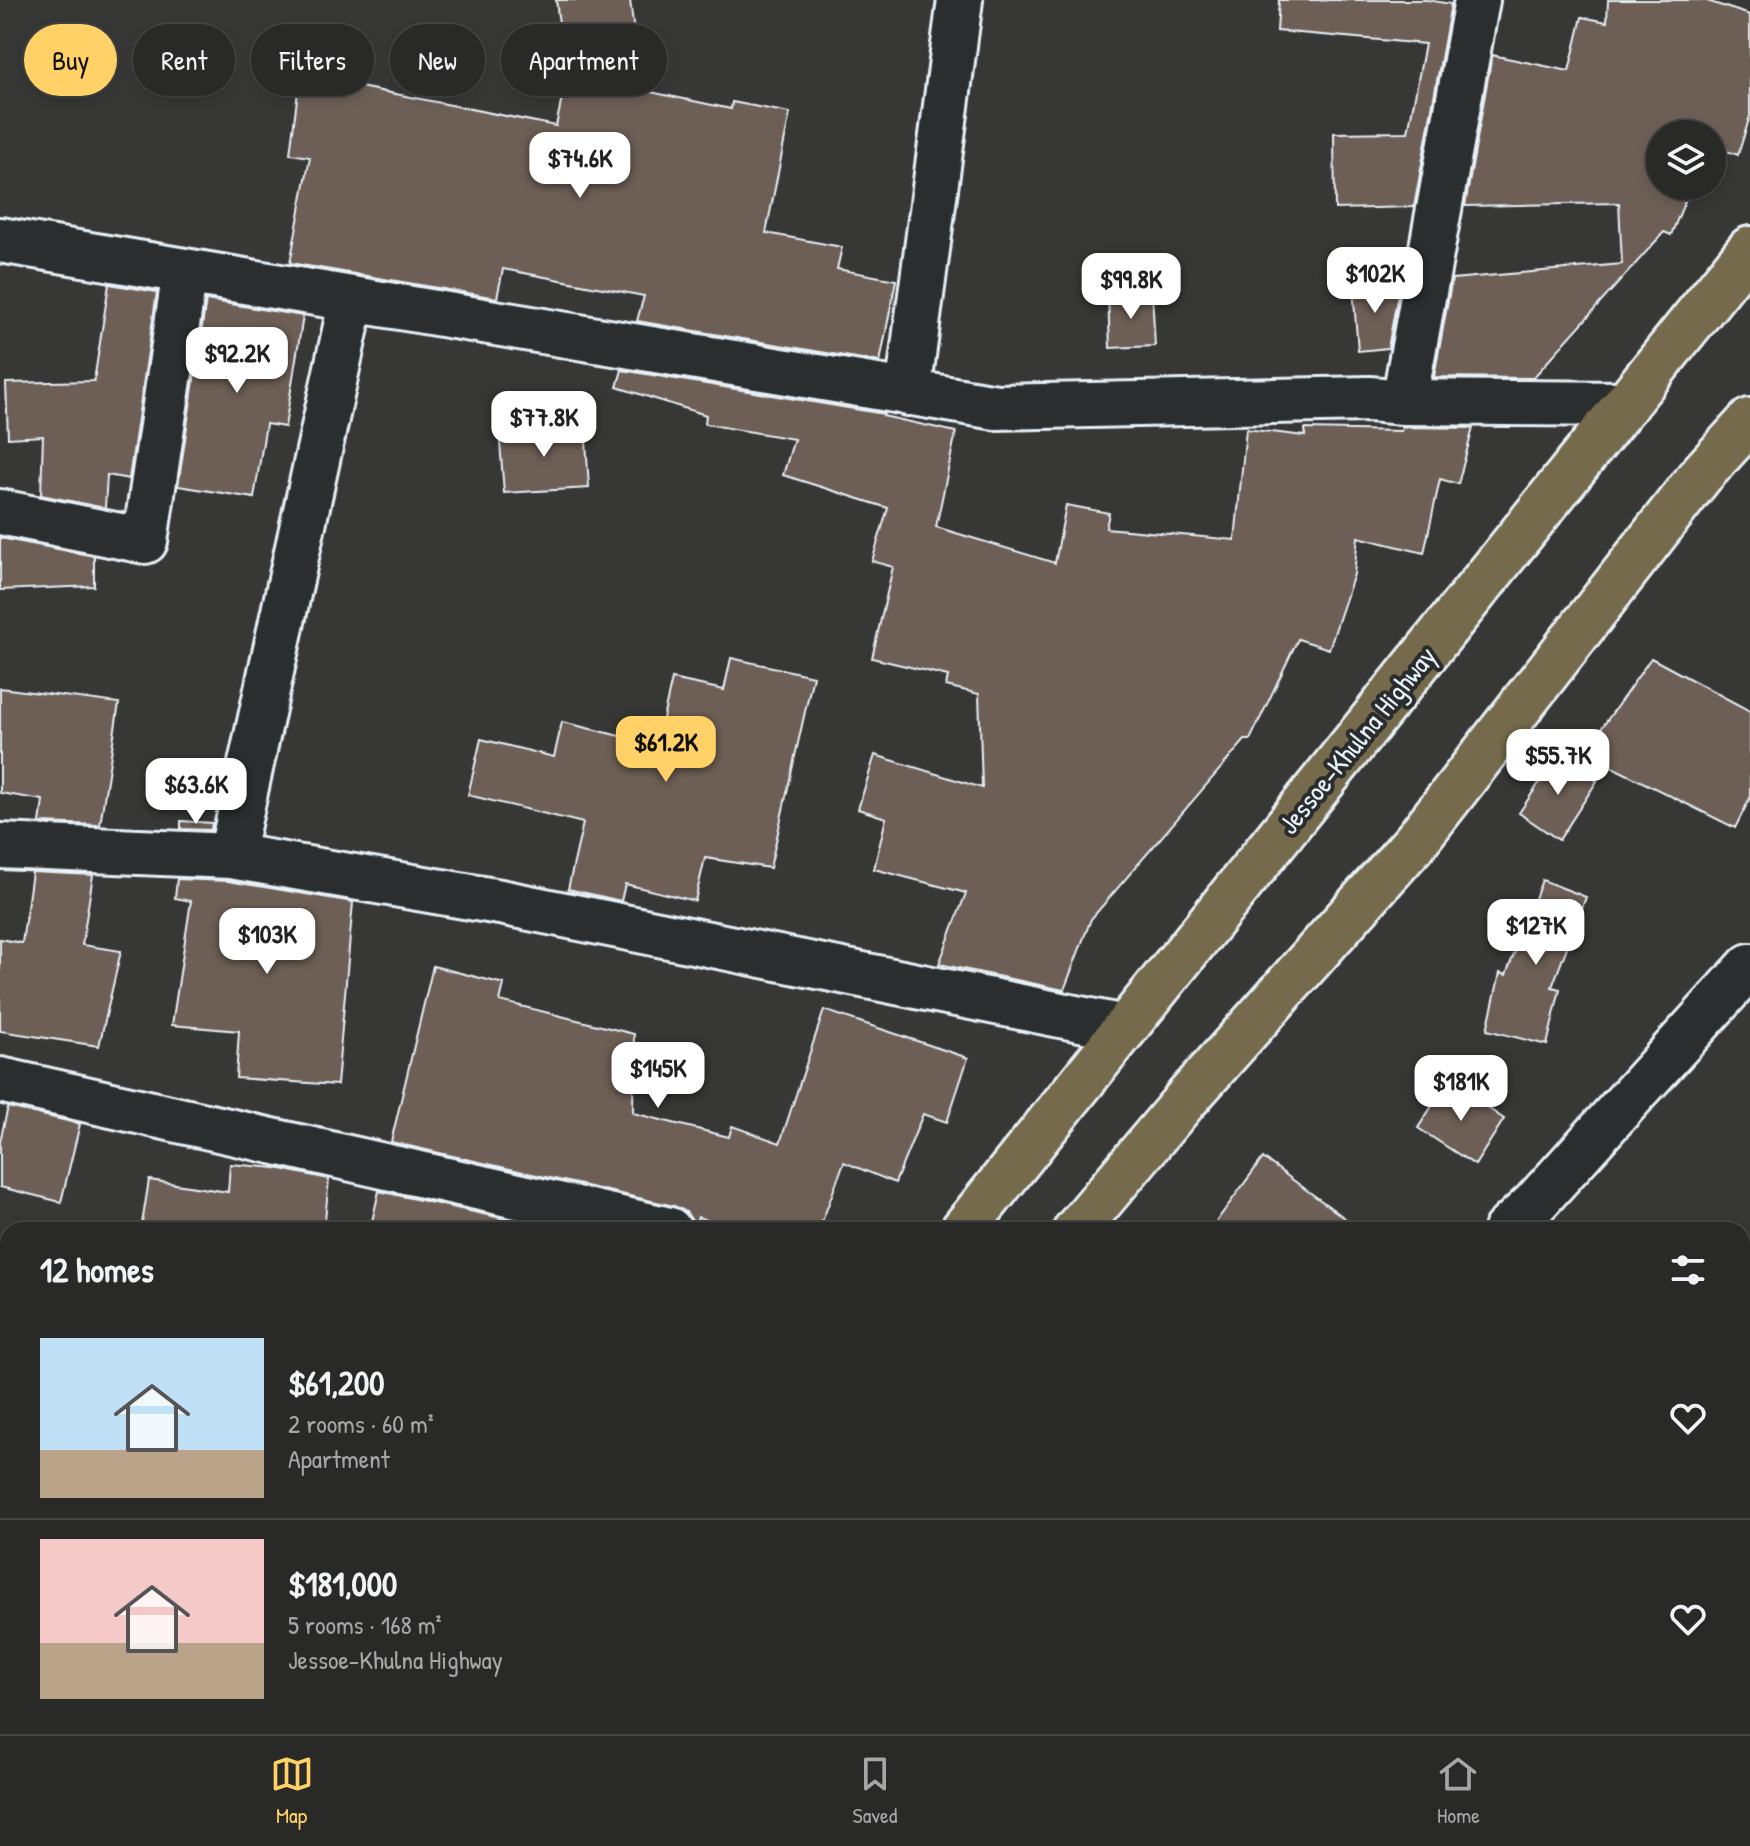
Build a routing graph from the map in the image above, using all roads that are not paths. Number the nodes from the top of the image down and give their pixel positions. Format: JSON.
{"nodes":[{"id":1,"x":960,"y":0,"type":"edge"},
{"id":2,"x":1477,"y":0,"type":"edge"},
{"id":3,"x":0,"y":240,"type":"edge"},
{"id":4,"x":0,"y":248,"type":"edge"},
{"id":5,"x":1750,"y":249,"type":"edge"},
{"id":6,"x":185,"y":271,"type":"junction"},
{"id":7,"x":352,"y":299,"type":"junction"},
{"id":8,"x":908,"y":393,"type":"junction"},
{"id":9,"x":1404,"y":402,"type":"junction"},
{"id":10,"x":1626,"y":404,"type":"junction"},
{"id":11,"x":1750,"y":421,"type":"edge"},
{"id":12,"x":0,"y":512,"type":"edge"},
{"id":13,"x":0,"y":846,"type":"edge"},
{"id":14,"x":231,"y":856,"type":"junction"},
{"id":15,"x":1750,"y":966,"type":"edge"},
{"id":16,"x":1125,"y":1028,"type":"junction"},
{"id":17,"x":0,"y":1080,"type":"edge"},
{"id":18,"x":633,"y":1222,"type":"edge"},
{"id":19,"x":969,"y":1222,"type":"edge"},
{"id":20,"x":1083,"y":1222,"type":"edge"},
{"id":21,"x":1515,"y":1222,"type":"edge"}],
"edges":[{"from":1,"to":8,"type":"street"},
{"from":2,"to":9,"type":"street"},
{"from":3,"to":4,"type":"street"},
{"from":3,"to":6,"type":"street"},
{"from":5,"to":10,"type":"highway","name":"Jessoe-Khulna Highway"},
{"from":6,"to":7,"type":"street"},
{"from":6,"to":12,"type":"street"},
{"from":7,"to":8,"type":"street"},
{"from":7,"to":14,"type":"street"},
{"from":8,"to":9,"type":"street"},
{"from":9,"to":10,"type":"street"},
{"from":10,"to":16,"type":"highway","name":"Jessoe-Khulna Highway"},
{"from":11,"to":20,"type":"highway"},
{"from":13,"to":14,"type":"street"},
{"from":14,"to":16,"type":"street"},
{"from":15,"to":21,"type":"street"},
{"from":16,"to":19,"type":"highway","name":"Jessoe-Khulna Highway"},
{"from":17,"to":18,"type":"street"}]}
